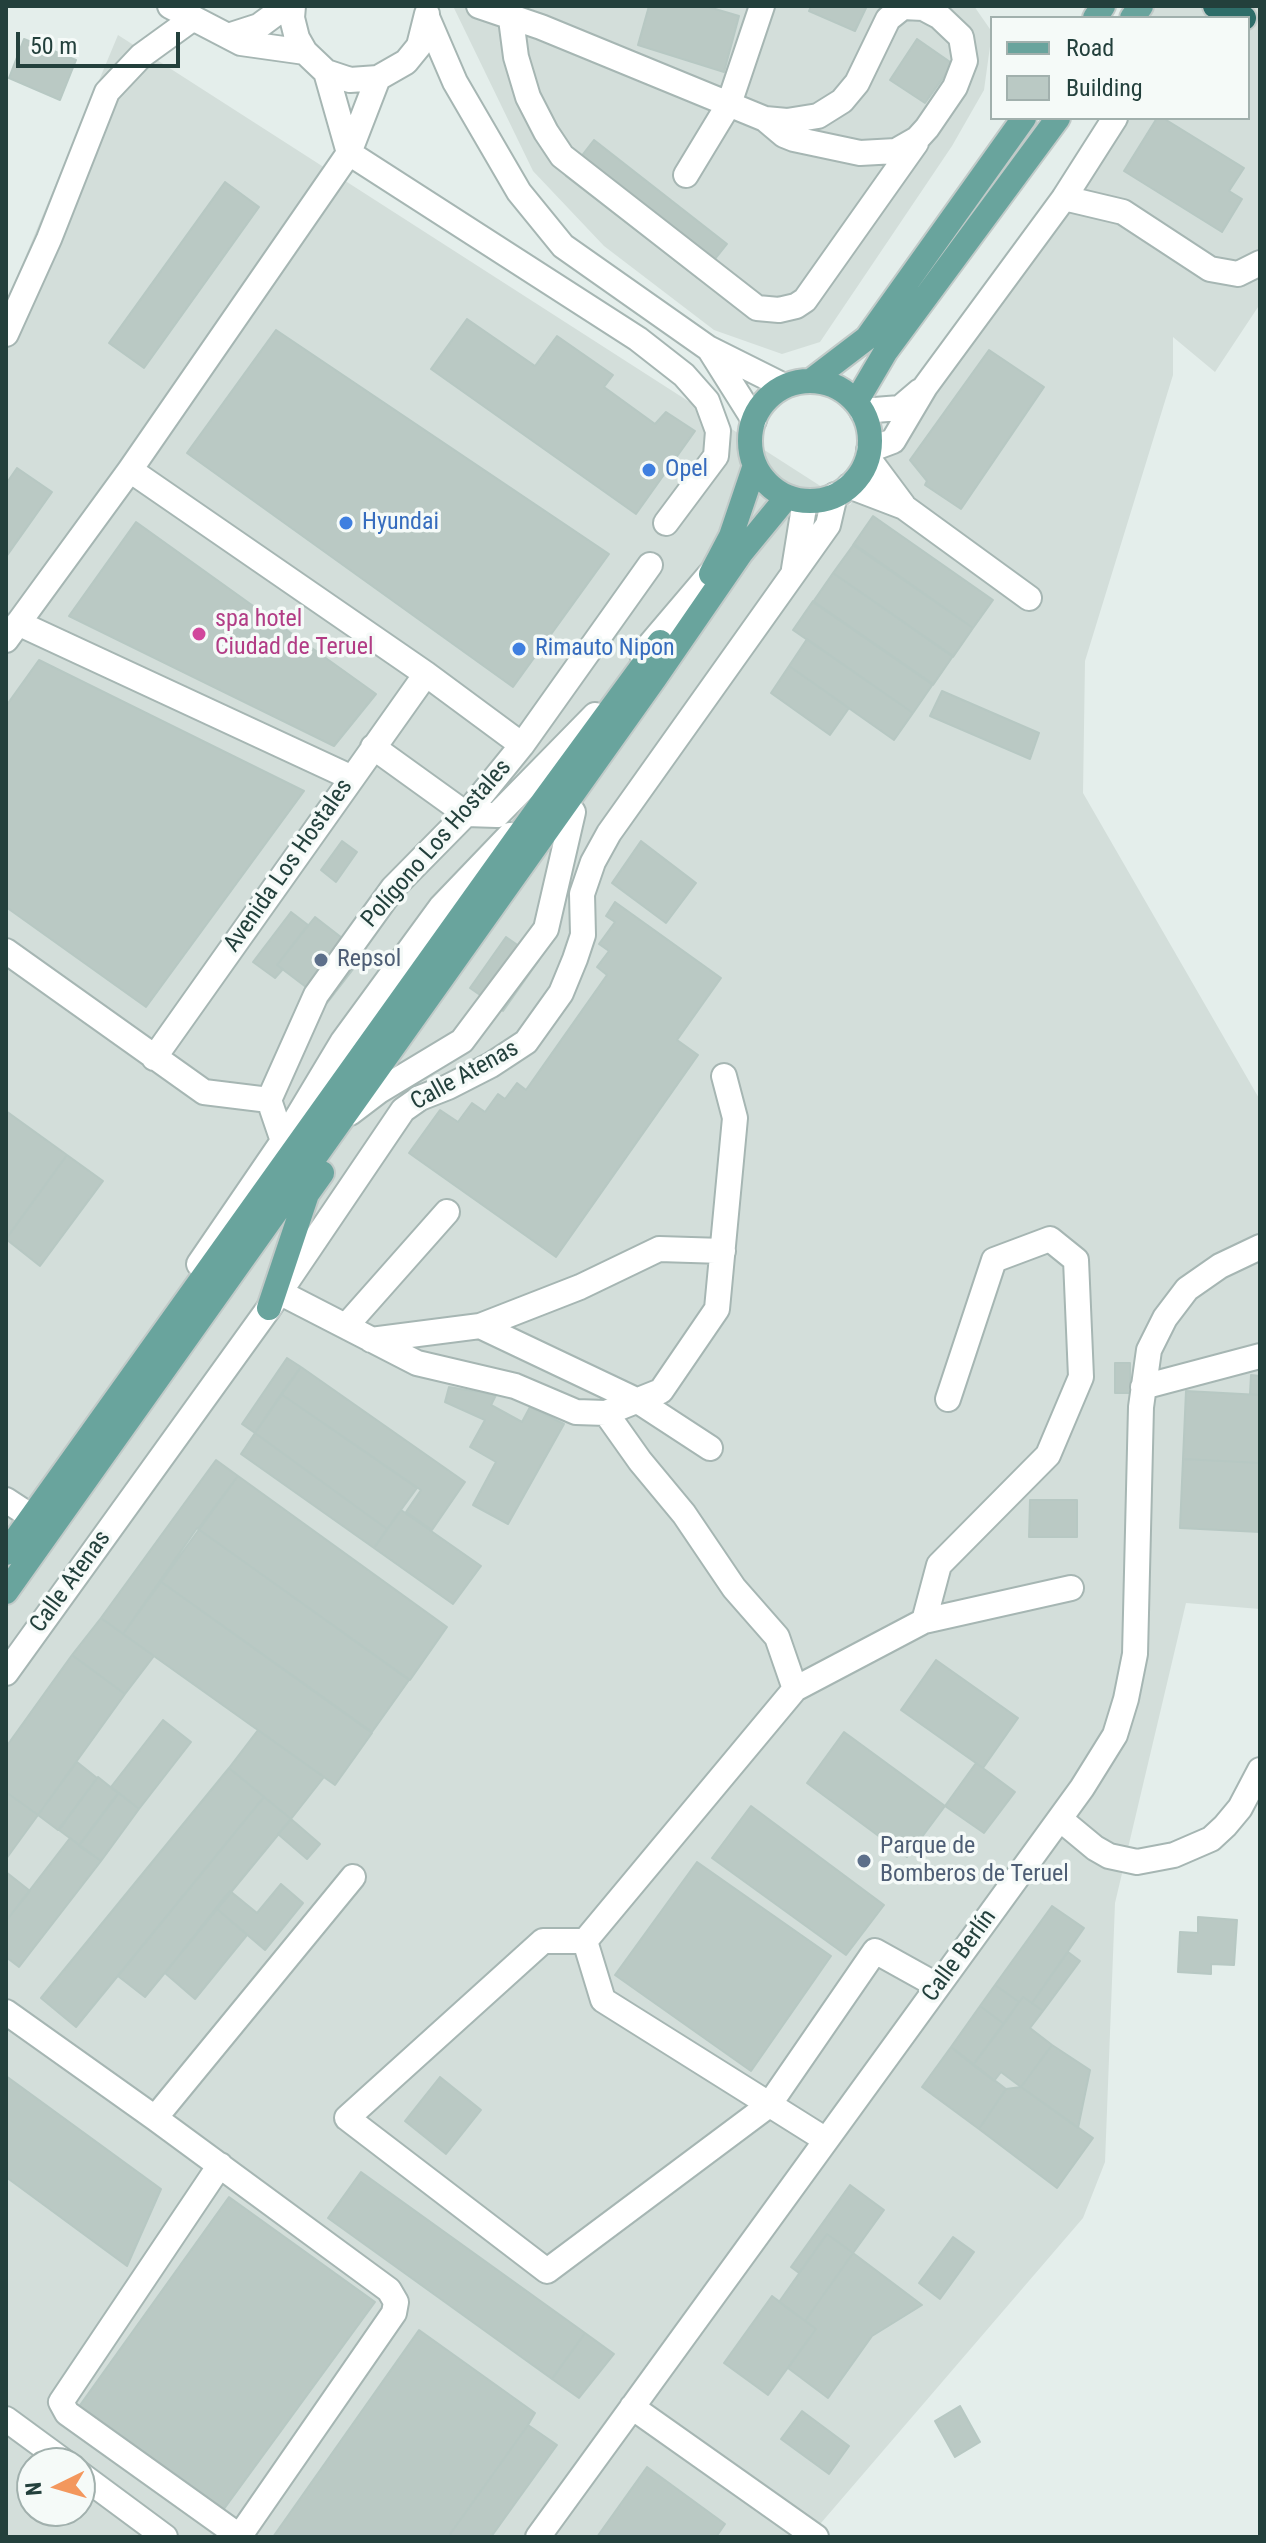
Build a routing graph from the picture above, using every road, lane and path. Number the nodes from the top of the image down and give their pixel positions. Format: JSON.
{"nodes":[{"id":1,"x":170,"y":6,"type":"edge"},
{"id":2,"x":286,"y":6,"type":"edge"},
{"id":3,"x":293,"y":6,"type":"edge"},
{"id":4,"x":479,"y":6,"type":"edge"},
{"id":5,"x":762,"y":6,"type":"edge"},
{"id":6,"x":1215,"y":6,"type":"edge"},
{"id":7,"x":427,"y":12,"type":"edge"},
{"id":8,"x":1239,"y":16,"type":"edge"},
{"id":9,"x":192,"y":19,"type":"junction"},
{"id":10,"x":511,"y":19,"type":"junction"},
{"id":11,"x":228,"y":36,"type":"junction"},
{"id":12,"x":305,"y":52,"type":"junction"},
{"id":13,"x":406,"y":62,"type":"junction"},
{"id":14,"x":326,"y":72,"type":"junction"},
{"id":15,"x":378,"y":78,"type":"junction"},
{"id":16,"x":455,"y":82,"type":"junction"},
{"id":17,"x":729,"y":104,"type":"junction"},
{"id":18,"x":765,"y":119,"type":"junction"},
{"id":19,"x":1023,"y":120,"type":"edge"},
{"id":20,"x":1057,"y":120,"type":"edge"},
{"id":21,"x":1114,"y":120,"type":"edge"},
{"id":22,"x":927,"y":128,"type":"junction"},
{"id":23,"x":349,"y":153,"type":"junction"},
{"id":24,"x":686,"y":175,"type":"dead end"},
{"id":25,"x":1064,"y":198,"type":"junction"},
{"id":26,"x":1260,"y":263,"type":"edge"},
{"id":27,"x":6,"y":334,"type":"edge"},
{"id":28,"x":708,"y":348,"type":"junction"},
{"id":29,"x":812,"y":380,"type":"junction"},
{"id":30,"x":784,"y":386,"type":"junction"},
{"id":31,"x":925,"y":387,"type":"junction"},
{"id":32,"x":859,"y":407,"type":"junction"},
{"id":33,"x":754,"y":420,"type":"junction"},
{"id":34,"x":868,"y":454,"type":"junction"},
{"id":35,"x":755,"y":465,"type":"junction"},
{"id":36,"x":130,"y":470,"type":"junction"},
{"id":37,"x":842,"y":491,"type":"junction"},
{"id":38,"x":796,"y":499,"type":"junction"},
{"id":39,"x":904,"y":507,"type":"junction"},
{"id":40,"x":666,"y":523,"type":"dead end"},
{"id":41,"x":650,"y":565,"type":"dead end"},
{"id":42,"x":710,"y":574,"type":"junction"},
{"id":43,"x":792,"y":576,"type":"junction"},
{"id":44,"x":1029,"y":598,"type":"dead end"},
{"id":45,"x":12,"y":631,"type":"edge"},
{"id":46,"x":426,"y":674,"type":"junction"},
{"id":47,"x":655,"y":678,"type":"junction"},
{"id":48,"x":522,"y":745,"type":"junction"},
{"id":49,"x":373,"y":747,"type":"junction"},
{"id":50,"x":352,"y":778,"type":"junction"},
{"id":51,"x":545,"y":799,"type":"junction"},
{"id":52,"x":573,"y":812,"type":"junction"},
{"id":53,"x":466,"y":814,"type":"junction"},
{"id":54,"x":582,"y":894,"type":"junction"},
{"id":55,"x":546,"y":929,"type":"junction"},
{"id":56,"x":6,"y":951,"type":"edge"},
{"id":57,"x":462,"y":1041,"type":"junction"},
{"id":58,"x":154,"y":1058,"type":"junction"},
{"id":59,"x":724,"y":1076,"type":"dead end"},
{"id":60,"x":379,"y":1091,"type":"junction"},
{"id":61,"x":420,"y":1098,"type":"junction"},
{"id":62,"x":269,"y":1100,"type":"junction"},
{"id":63,"x":341,"y":1120,"type":"junction"},
{"id":64,"x":283,"y":1141,"type":"junction"},
{"id":65,"x":447,"y":1212,"type":"dead end"},
{"id":66,"x":1260,"y":1247,"type":"edge"},
{"id":67,"x":723,"y":1251,"type":"junction"},
{"id":68,"x":274,"y":1300,"type":"junction"},
{"id":69,"x":177,"y":1316,"type":"junction"},
{"id":70,"x":346,"y":1326,"type":"junction"},
{"id":71,"x":480,"y":1326,"type":"junction"},
{"id":72,"x":371,"y":1340,"type":"junction"},
{"id":73,"x":1260,"y":1356,"type":"edge"},
{"id":74,"x":1143,"y":1387,"type":"junction"},
{"id":75,"x":948,"y":1399,"type":"dead end"},
{"id":76,"x":638,"y":1401,"type":"junction"},
{"id":77,"x":606,"y":1413,"type":"junction"},
{"id":78,"x":710,"y":1448,"type":"dead end"},
{"id":79,"x":6,"y":1500,"type":"edge"},
{"id":80,"x":6,"y":1517,"type":"edge"},
{"id":81,"x":32,"y":1517,"type":"junction"},
{"id":82,"x":6,"y":1553,"type":"edge"},
{"id":83,"x":1071,"y":1588,"type":"dead end"},
{"id":84,"x":6,"y":1592,"type":"edge"},
{"id":85,"x":924,"y":1621,"type":"junction"},
{"id":86,"x":6,"y":1673,"type":"edge"},
{"id":87,"x":795,"y":1689,"type":"junction"},
{"id":88,"x":1260,"y":1770,"type":"edge"},
{"id":89,"x":1060,"y":1819,"type":"junction"},
{"id":90,"x":353,"y":1877,"type":"dead end"},
{"id":91,"x":585,"y":1941,"type":"junction"},
{"id":92,"x":938,"y":1986,"type":"junction"},
{"id":93,"x":6,"y":2012,"type":"edge"},
{"id":94,"x":769,"y":2105,"type":"junction"},
{"id":95,"x":155,"y":2118,"type":"junction"},
{"id":96,"x":826,"y":2140,"type":"junction"},
{"id":97,"x":220,"y":2165,"type":"junction"},
{"id":98,"x":632,"y":2407,"type":"junction"},
{"id":99,"x":6,"y":2419,"type":"edge"},
{"id":100,"x":44,"y":2447,"type":"edge"},
{"id":101,"x":96,"y":2486,"type":"edge"},
{"id":102,"x":810,"y":2532,"type":"edge"},
{"id":103,"x":165,"y":2537,"type":"edge"},
{"id":104,"x":239,"y":2537,"type":"edge"},
{"id":105,"x":538,"y":2537,"type":"edge"}],
"edges":[{"from":1,"to":9,"type":"street"},
{"from":2,"to":11,"type":"street"},
{"from":3,"to":12,"type":"street"},
{"from":4,"to":10,"type":"street"},
{"from":5,"to":17,"type":"street"},
{"from":6,"to":8,"type":"highway"},
{"from":7,"to":13,"type":"street"},
{"from":7,"to":16,"type":"street"},
{"from":9,"to":11,"type":"street"},
{"from":9,"to":27,"type":"street"},
{"from":10,"to":17,"type":"street"},
{"from":10,"to":22,"type":"street"},
{"from":11,"to":12,"type":"street"},
{"from":12,"to":14,"type":"street"},
{"from":13,"to":15,"type":"street"},
{"from":13,"to":16,"type":"street"},
{"from":14,"to":15,"type":"street"},
{"from":14,"to":23,"type":"street"},
{"from":15,"to":23,"type":"street"},
{"from":16,"to":28,"type":"street"},
{"from":17,"to":18,"type":"street"},
{"from":17,"to":24,"type":"street"},
{"from":18,"to":22,"type":"street"},
{"from":18,"to":22,"type":"street"},
{"from":19,"to":29,"type":"main road"},
{"from":20,"to":32,"type":"main road"},
{"from":21,"to":25,"type":"street"},
{"from":23,"to":36,"type":"street"},
{"from":23,"to":40,"type":"street"},
{"from":25,"to":26,"type":"street"},
{"from":25,"to":31,"type":"street"},
{"from":28,"to":30,"type":"street"},
{"from":28,"to":33,"type":"street"},
{"from":29,"to":30,"type":"main road"},
{"from":29,"to":32,"type":"main road"},
{"from":30,"to":33,"type":"main road"},
{"from":31,"to":32,"type":"street"},
{"from":31,"to":34,"type":"street"},
{"from":32,"to":34,"type":"main road"},
{"from":33,"to":35,"type":"main road"},
{"from":34,"to":37,"type":"main road"},
{"from":34,"to":39,"type":"street"},
{"from":35,"to":38,"type":"main road"},
{"from":35,"to":42,"type":"main road"},
{"from":36,"to":45,"type":"street"},
{"from":36,"to":46,"type":"street"},
{"from":37,"to":38,"type":"main road"},
{"from":37,"to":39,"type":"street"},
{"from":37,"to":43,"type":"street","name":"Calle Atenas"},
{"from":38,"to":43,"type":"street","name":"Calle Atenas"},
{"from":38,"to":47,"type":"main road"},
{"from":39,"to":44,"type":"street"},
{"from":41,"to":48,"type":"street","name":"Polígono Los Hostales"},
{"from":42,"to":51,"type":"main road"},
{"from":42,"to":53,"type":"street"},
{"from":43,"to":54,"type":"street","name":"Calle Atenas"},
{"from":45,"to":50,"type":"street"},
{"from":46,"to":48,"type":"street"},
{"from":46,"to":49,"type":"street","name":"Avenida Los Hostales"},
{"from":47,"to":52,"type":"main road"},
{"from":47,"to":63,"type":"main road"},
{"from":48,"to":53,"type":"street","name":"Polígono Los Hostales"},
{"from":49,"to":50,"type":"street","name":"Avenida Los Hostales"},
{"from":49,"to":53,"type":"street"},
{"from":50,"to":58,"type":"street","name":"Avenida Los Hostales"},
{"from":51,"to":64,"type":"street"},
{"from":51,"to":69,"type":"main road"},
{"from":52,"to":55,"type":"street"},
{"from":52,"to":60,"type":"main road"},
{"from":53,"to":62,"type":"street","name":"Polígono Los Hostales"},
{"from":54,"to":55,"type":"street"},
{"from":54,"to":61,"type":"street","name":"Calle Atenas"},
{"from":55,"to":57,"type":"street"},
{"from":56,"to":58,"type":"street"},
{"from":57,"to":60,"type":"street"},
{"from":57,"to":61,"type":"street"},
{"from":58,"to":62,"type":"street"},
{"from":59,"to":67,"type":"street"},
{"from":60,"to":63,"type":"street"},
{"from":60,"to":68,"type":"main road"},
{"from":61,"to":68,"type":"street","name":"Calle Atenas"},
{"from":62,"to":64,"type":"street"},
{"from":63,"to":84,"type":"main road"},
{"from":64,"to":69,"type":"street"},
{"from":65,"to":70,"type":"street"},
{"from":66,"to":74,"type":"street","name":"Calle Berlín"},
{"from":67,"to":71,"type":"street"},
{"from":67,"to":76,"type":"street"},
{"from":68,"to":70,"type":"street"},
{"from":68,"to":86,"type":"street","name":"Calle Atenas"},
{"from":69,"to":81,"type":"main road"},
{"from":70,"to":72,"type":"street"},
{"from":71,"to":72,"type":"street"},
{"from":71,"to":76,"type":"street"},
{"from":72,"to":77,"type":"street"},
{"from":73,"to":74,"type":"street"},
{"from":74,"to":89,"type":"street","name":"Calle Berlín"},
{"from":75,"to":85,"type":"street"},
{"from":76,"to":77,"type":"street"},
{"from":76,"to":78,"type":"street"},
{"from":77,"to":87,"type":"street"},
{"from":79,"to":81,"type":"street"},
{"from":80,"to":81,"type":"street"},
{"from":81,"to":82,"type":"main road"},
{"from":83,"to":85,"type":"street"},
{"from":85,"to":87,"type":"street"},
{"from":87,"to":91,"type":"street"},
{"from":88,"to":89,"type":"street"},
{"from":89,"to":92,"type":"street","name":"Calle Berlín"},
{"from":90,"to":95,"type":"street"},
{"from":91,"to":94,"type":"street"},
{"from":91,"to":94,"type":"street"},
{"from":92,"to":94,"type":"street"},
{"from":92,"to":96,"type":"street","name":"Calle Berlín"},
{"from":93,"to":95,"type":"street"},
{"from":94,"to":96,"type":"street"},
{"from":95,"to":97,"type":"street"},
{"from":96,"to":98,"type":"street","name":"Calle Berlín"},
{"from":97,"to":104,"type":"street"},
{"from":97,"to":104,"type":"street"},
{"from":98,"to":102,"type":"street"},
{"from":98,"to":105,"type":"street","name":"Calle Berlín"},
{"from":99,"to":100,"type":"street"},
{"from":101,"to":103,"type":"street"}]}
